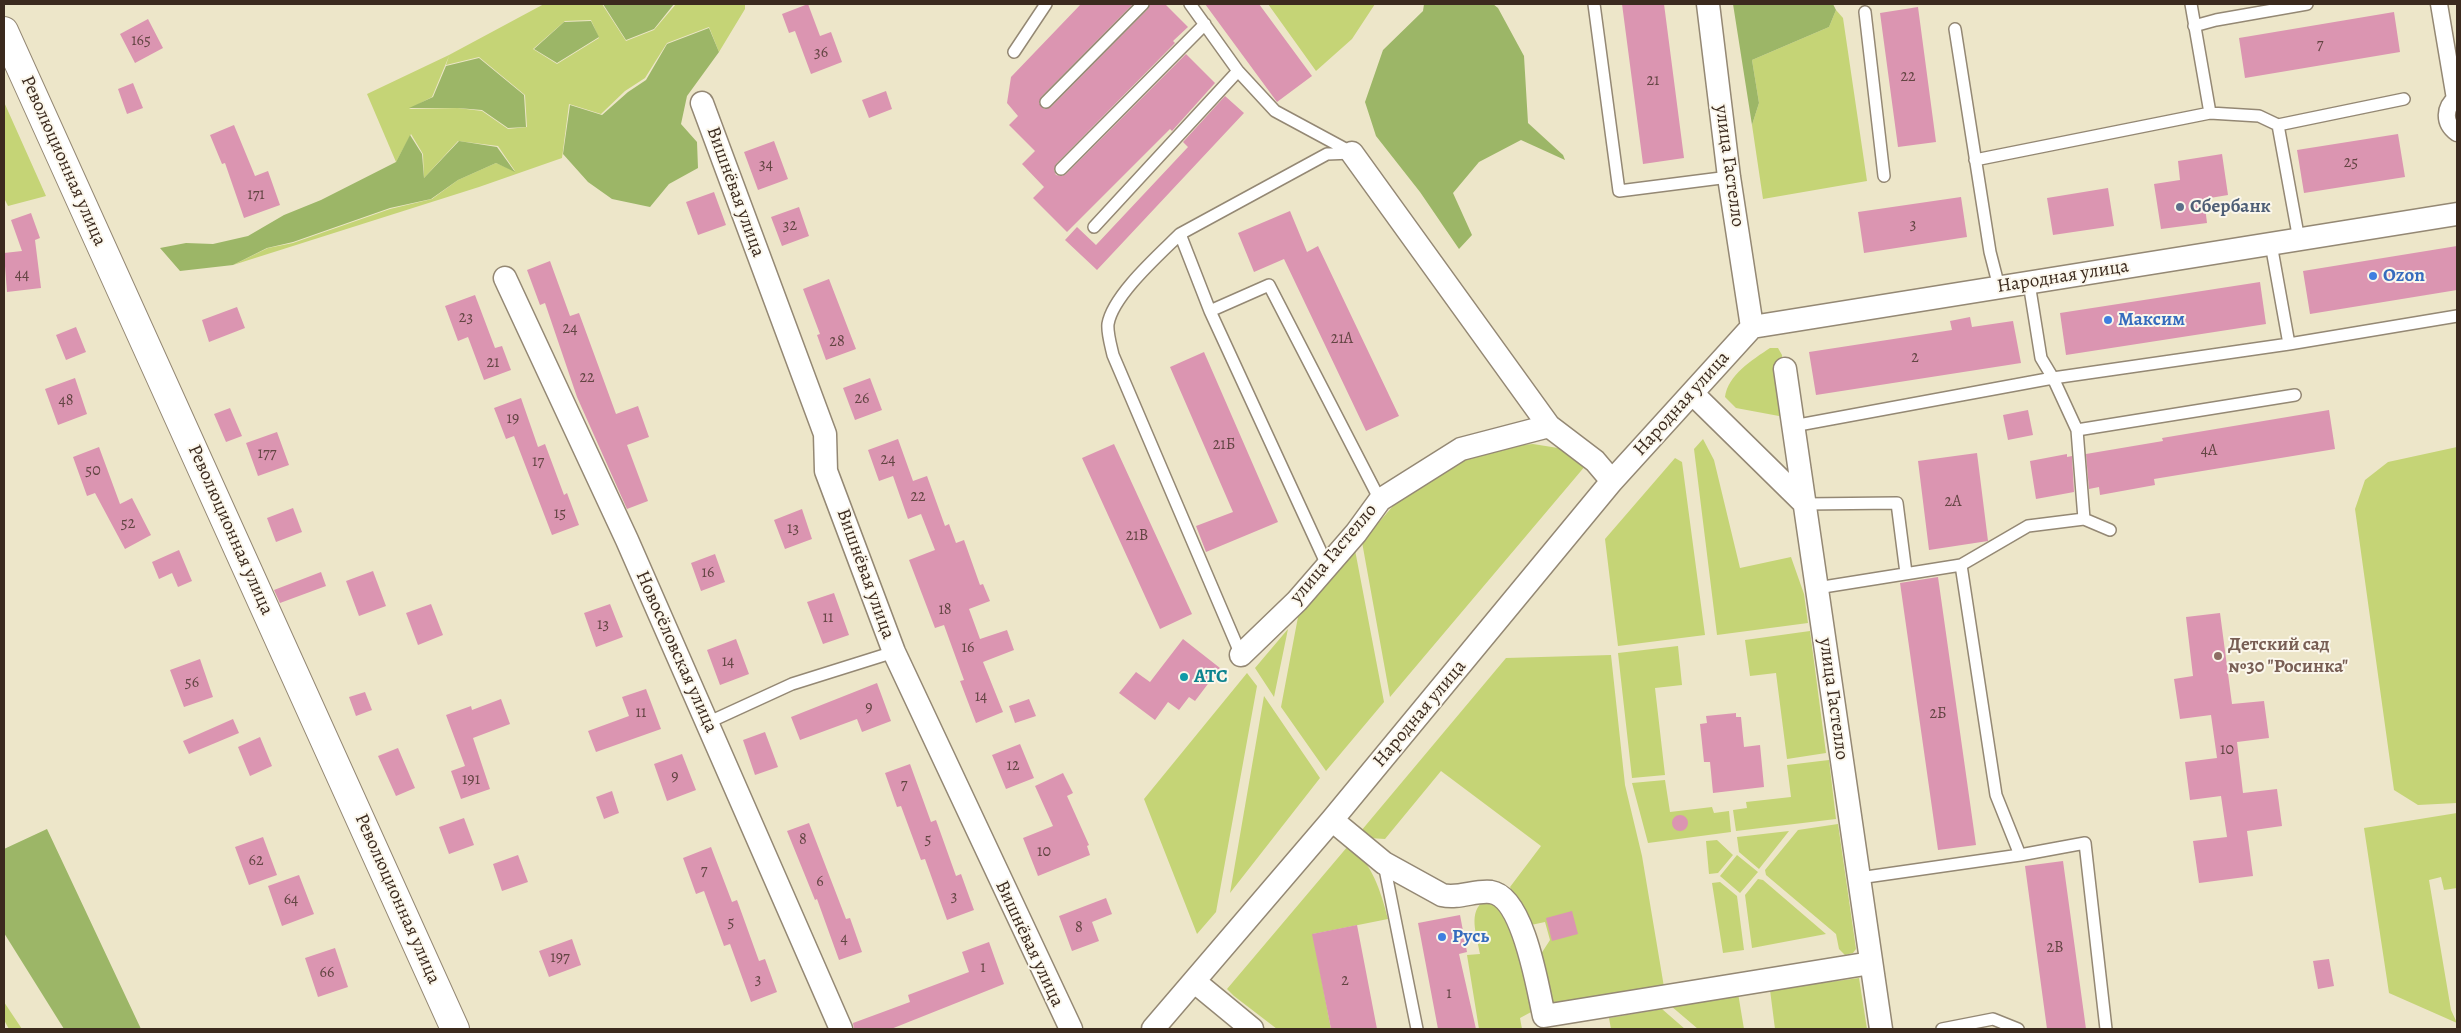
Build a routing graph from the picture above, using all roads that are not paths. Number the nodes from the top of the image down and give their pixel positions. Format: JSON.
{"nodes":[{"id":1,"x":1046,"y":4,"type":"edge"},
{"id":2,"x":1143,"y":4,"type":"edge"},
{"id":3,"x":1190,"y":4,"type":"edge"},
{"id":4,"x":1594,"y":4,"type":"edge"},
{"id":5,"x":1708,"y":4,"type":"edge"},
{"id":6,"x":2191,"y":4,"type":"edge"},
{"id":7,"x":2307,"y":4,"type":"edge"},
{"id":8,"x":2439,"y":4,"type":"edge"},
{"id":9,"x":1865,"y":12,"type":"dead end"},
{"id":10,"x":1205,"y":24,"type":"junction"},
{"id":11,"x":2194,"y":26,"type":"junction"},
{"id":12,"x":1955,"y":29,"type":"dead end"},
{"id":13,"x":4,"y":31,"type":"edge"},
{"id":14,"x":1014,"y":52,"type":"dead end"},
{"id":15,"x":1238,"y":71,"type":"junction"},
{"id":16,"x":2456,"y":98,"type":"edge"},
{"id":17,"x":2404,"y":99,"type":"dead end"},
{"id":18,"x":1046,"y":102,"type":"dead end"},
{"id":19,"x":702,"y":103,"type":"dead end"},
{"id":20,"x":2210,"y":113,"type":"junction"},
{"id":21,"x":2278,"y":126,"type":"junction"},
{"id":22,"x":2457,"y":133,"type":"edge"},
{"id":23,"x":1352,"y":152,"type":"junction"},
{"id":24,"x":1975,"y":160,"type":"junction"},
{"id":25,"x":1061,"y":169,"type":"dead end"},
{"id":26,"x":1884,"y":176,"type":"dead end"},
{"id":27,"x":1729,"y":177,"type":"junction"},
{"id":28,"x":2457,"y":214,"type":"edge"},
{"id":29,"x":1094,"y":226,"type":"dead end"},
{"id":30,"x":1180,"y":234,"type":"junction"},
{"id":31,"x":2299,"y":240,"type":"junction"},
{"id":32,"x":2271,"y":244,"type":"junction"},
{"id":33,"x":505,"y":278,"type":"dead end"},
{"id":34,"x":2029,"y":283,"type":"junction"},
{"id":35,"x":1999,"y":287,"type":"junction"},
{"id":36,"x":1210,"y":311,"type":"junction"},
{"id":37,"x":2457,"y":316,"type":"edge"},
{"id":38,"x":1752,"y":327,"type":"junction"},
{"id":39,"x":2289,"y":344,"type":"junction"},
{"id":40,"x":1785,"y":369,"type":"dead end"},
{"id":41,"x":2053,"y":378,"type":"junction"},
{"id":42,"x":1692,"y":393,"type":"junction"},
{"id":43,"x":2295,"y":395,"type":"dead end"},
{"id":44,"x":1549,"y":426,"type":"junction"},
{"id":45,"x":1793,"y":426,"type":"junction"},
{"id":46,"x":2077,"y":430,"type":"junction"},
{"id":47,"x":1612,"y":481,"type":"junction"},
{"id":48,"x":1380,"y":500,"type":"junction"},
{"id":49,"x":1805,"y":504,"type":"junction"},
{"id":50,"x":2084,"y":520,"type":"junction"},
{"id":51,"x":2110,"y":530,"type":"dead end"},
{"id":52,"x":1961,"y":564,"type":"junction"},
{"id":53,"x":1327,"y":566,"type":"junction"},
{"id":54,"x":1906,"y":573,"type":"junction"},
{"id":55,"x":1817,"y":588,"type":"junction"},
{"id":56,"x":894,"y":652,"type":"junction"},
{"id":57,"x":1241,"y":655,"type":"joint"},
{"id":58,"x":707,"y":723,"type":"junction"},
{"id":59,"x":1332,"y":820,"type":"junction"},
{"id":60,"x":2020,"y":855,"type":"junction"},
{"id":61,"x":1384,"y":863,"type":"junction"},
{"id":62,"x":1859,"y":878,"type":"junction"},
{"id":63,"x":1871,"y":962,"type":"junction"},
{"id":64,"x":1195,"y":982,"type":"junction"},
{"id":65,"x":1545,"y":1023,"type":"edge"},
{"id":66,"x":1066,"y":1028,"type":"edge"},
{"id":67,"x":455,"y":1029,"type":"edge"},
{"id":68,"x":841,"y":1029,"type":"edge"},
{"id":69,"x":1153,"y":1029,"type":"edge"},
{"id":70,"x":1252,"y":1029,"type":"edge"},
{"id":71,"x":1417,"y":1029,"type":"edge"},
{"id":72,"x":1881,"y":1029,"type":"edge"},
{"id":73,"x":1942,"y":1029,"type":"edge"},
{"id":74,"x":2018,"y":1029,"type":"edge"},
{"id":75,"x":2106,"y":1029,"type":"edge"}],
"edges":[{"from":1,"to":14,"type":"lane"},
{"from":2,"to":18,"type":"lane"},
{"from":3,"to":10,"type":"lane"},
{"from":4,"to":27,"type":"lane"},
{"from":5,"to":27,"type":"street","name":"улица Гастелло"},
{"from":6,"to":11,"type":"lane"},
{"from":7,"to":11,"type":"lane"},
{"from":8,"to":16,"type":"street"},
{"from":9,"to":26,"type":"lane"},
{"from":10,"to":15,"type":"lane"},
{"from":10,"to":25,"type":"lane"},
{"from":11,"to":20,"type":"lane"},
{"from":12,"to":24,"type":"lane"},
{"from":13,"to":67,"type":"street","name":"Революционная улица"},
{"from":15,"to":23,"type":"lane"},
{"from":15,"to":29,"type":"lane"},
{"from":16,"to":22,"type":"street"},
{"from":17,"to":21,"type":"lane"},
{"from":19,"to":56,"type":"street","name":"Вишнёвая улица"},
{"from":20,"to":21,"type":"lane"},
{"from":20,"to":24,"type":"lane"},
{"from":21,"to":31,"type":"lane"},
{"from":23,"to":30,"type":"lane"},
{"from":23,"to":44,"type":"street"},
{"from":24,"to":35,"type":"lane"},
{"from":27,"to":38,"type":"street","name":"улица Гастелло"},
{"from":28,"to":31,"type":"street","name":"Народная улица"},
{"from":30,"to":36,"type":"lane"},
{"from":30,"to":57,"type":"lane"},
{"from":31,"to":32,"type":"street","name":"Народная улица"},
{"from":32,"to":34,"type":"street","name":"Народная улица"},
{"from":32,"to":39,"type":"lane"},
{"from":33,"to":58,"type":"street","name":"Новосёловская улица"},
{"from":34,"to":35,"type":"street","name":"Народная улица"},
{"from":34,"to":41,"type":"lane"},
{"from":35,"to":38,"type":"street","name":"Народная улица"},
{"from":36,"to":48,"type":"lane"},
{"from":36,"to":53,"type":"lane"},
{"from":37,"to":39,"type":"lane"},
{"from":38,"to":42,"type":"street","name":"Народная улица"},
{"from":39,"to":41,"type":"lane"},
{"from":40,"to":45,"type":"street","name":"улица Гастелло"},
{"from":41,"to":45,"type":"lane"},
{"from":41,"to":46,"type":"lane"},
{"from":42,"to":47,"type":"street","name":"Народная улица"},
{"from":42,"to":49,"type":"street"},
{"from":43,"to":46,"type":"lane"},
{"from":44,"to":47,"type":"street"},
{"from":44,"to":48,"type":"street","name":"улица Гастелло"},
{"from":45,"to":49,"type":"street","name":"улица Гастелло"},
{"from":46,"to":50,"type":"lane"},
{"from":47,"to":59,"type":"street","name":"Народная улица"},
{"from":48,"to":53,"type":"street","name":"улица Гастелло"},
{"from":49,"to":54,"type":"lane"},
{"from":49,"to":55,"type":"street","name":"улица Гастелло"},
{"from":50,"to":51,"type":"lane"},
{"from":50,"to":52,"type":"lane"},
{"from":52,"to":54,"type":"lane"},
{"from":52,"to":60,"type":"lane"},
{"from":53,"to":57,"type":"street","name":"улица Гастелло"},
{"from":54,"to":55,"type":"lane"},
{"from":55,"to":62,"type":"street","name":"улица Гастелло"},
{"from":56,"to":58,"type":"lane"},
{"from":56,"to":66,"type":"street","name":"Вишнёвая улица"},
{"from":58,"to":68,"type":"street","name":"Новосёловская улица"},
{"from":59,"to":61,"type":"street"},
{"from":59,"to":64,"type":"street","name":"Народная улица"},
{"from":60,"to":62,"type":"lane"},
{"from":60,"to":75,"type":"lane"},
{"from":61,"to":65,"type":"street"},
{"from":61,"to":71,"type":"lane"},
{"from":62,"to":63,"type":"street","name":"улица Гастелло"},
{"from":63,"to":65,"type":"street"},
{"from":63,"to":72,"type":"street","name":"улица Гастелло"},
{"from":64,"to":69,"type":"street","name":"Народная улица"},
{"from":64,"to":70,"type":"street"},
{"from":73,"to":74,"type":"lane"}]}
